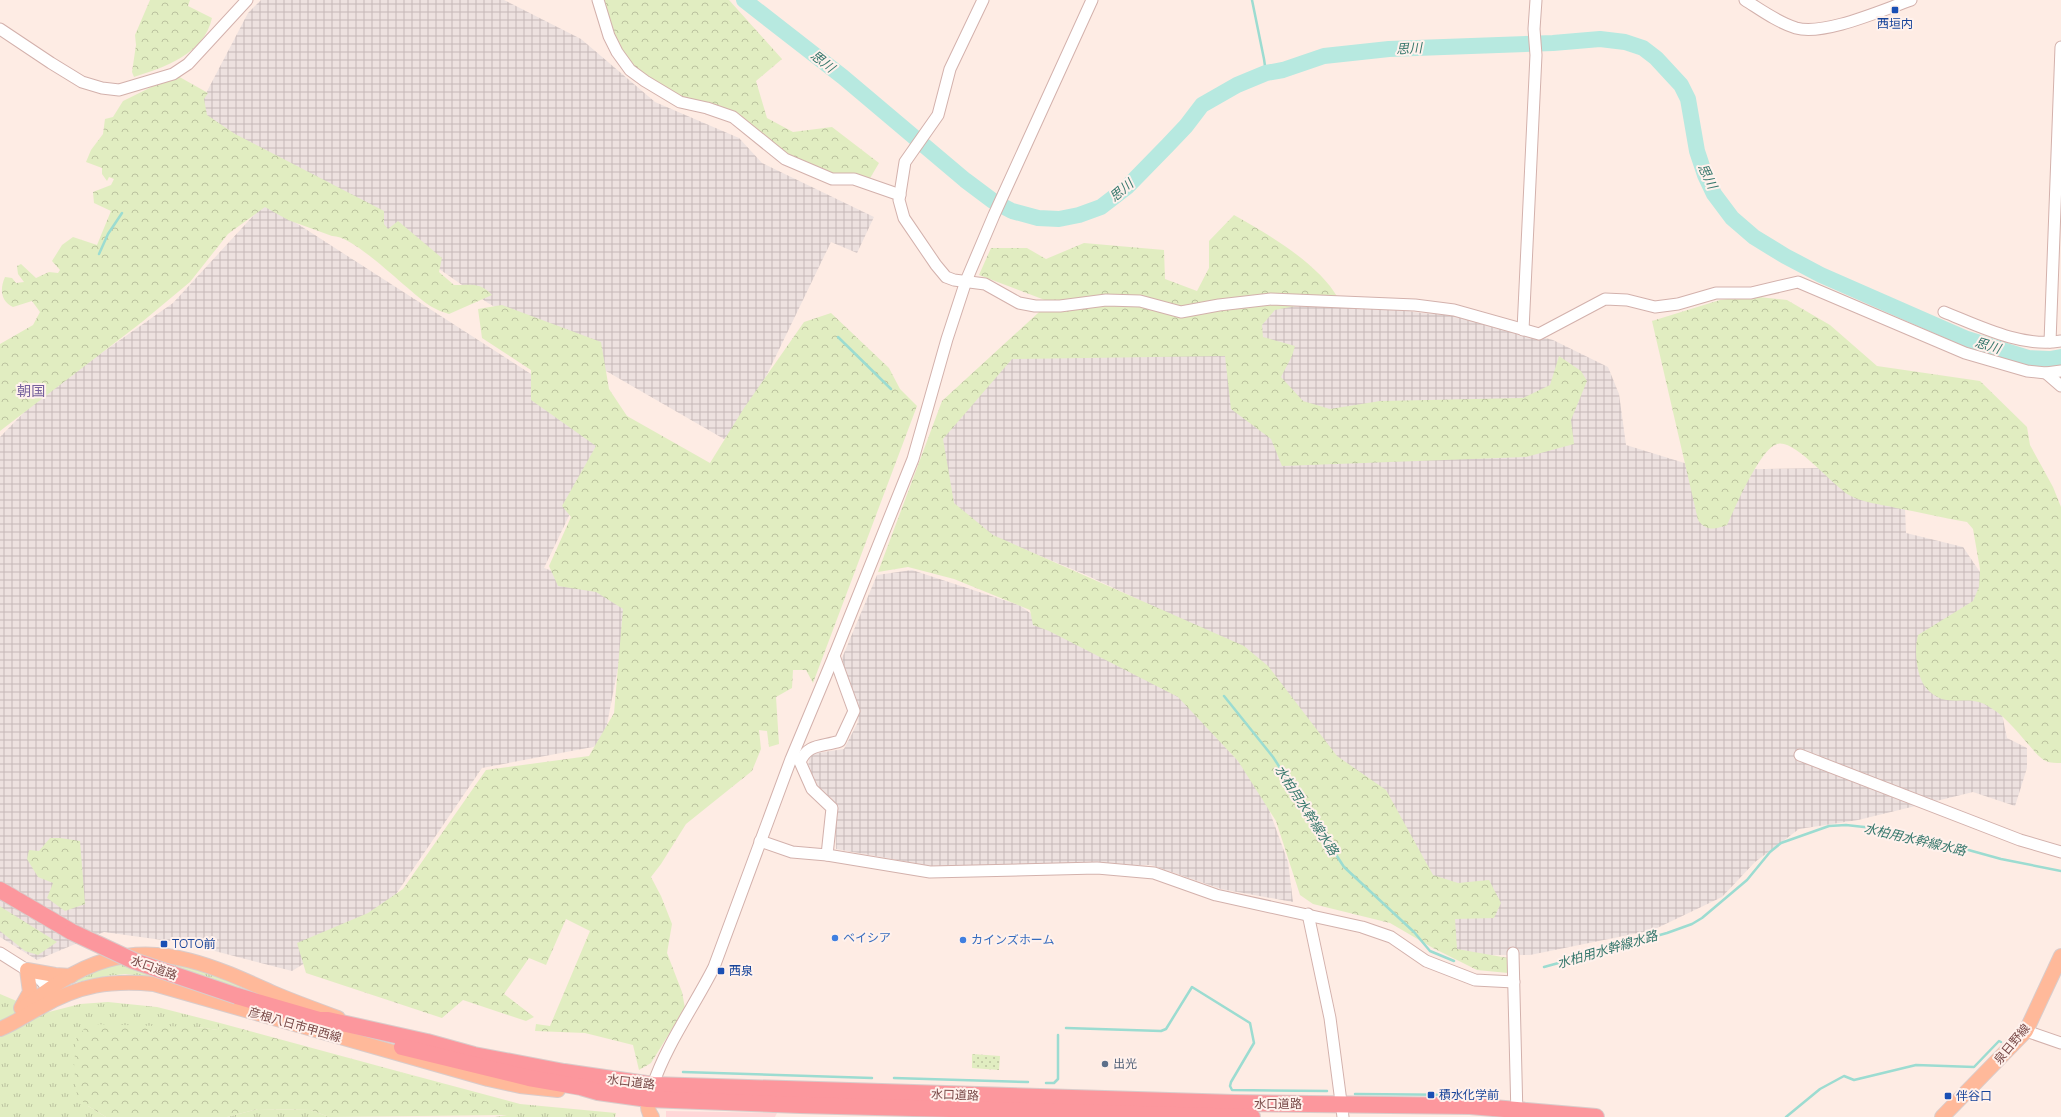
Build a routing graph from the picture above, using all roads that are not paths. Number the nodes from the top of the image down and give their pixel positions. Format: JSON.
{"nodes":[{"id":1,"x":247,"y":0,"type":"edge"},
{"id":2,"x":598,"y":0,"type":"edge"},
{"id":3,"x":983,"y":0,"type":"edge"},
{"id":4,"x":1092,"y":0,"type":"edge"},
{"id":5,"x":1536,"y":0,"type":"edge"},
{"id":6,"x":1745,"y":0,"type":"edge"},
{"id":7,"x":1910,"y":0,"type":"edge"},
{"id":8,"x":0,"y":29,"type":"edge"},
{"id":9,"x":2061,"y":47,"type":"edge"},
{"id":10,"x":900,"y":195,"type":"junction"},
{"id":11,"x":966,"y":281,"type":"junction"},
{"id":12,"x":1944,"y":312,"type":"dead end"},
{"id":13,"x":1523,"y":330,"type":"junction"},
{"id":14,"x":2056,"y":342,"type":"edge"},
{"id":15,"x":2061,"y":371,"type":"edge"},
{"id":16,"x":2046,"y":373,"type":"junction"},
{"id":17,"x":2061,"y":386,"type":"edge"},
{"id":18,"x":834,"y":656,"type":"junction"},
{"id":19,"x":1800,"y":755,"type":"dead end"},
{"id":20,"x":795,"y":761,"type":"junction"},
{"id":21,"x":760,"y":841,"type":"junction"},
{"id":22,"x":2061,"y":852,"type":"edge"},
{"id":23,"x":827,"y":855,"type":"junction"},
{"id":24,"x":0,"y":890,"type":"edge"},
{"id":25,"x":1308,"y":914,"type":"junction"},
{"id":26,"x":0,"y":953,"type":"edge"},
{"id":27,"x":1513,"y":953,"type":"dead end"},
{"id":28,"x":2061,"y":956,"type":"edge"},
{"id":29,"x":27,"y":970,"type":"junction"},
{"id":30,"x":71,"y":976,"type":"junction"},
{"id":31,"x":1514,"y":982,"type":"junction"},
{"id":32,"x":83,"y":987,"type":"junction"},
{"id":33,"x":49,"y":989,"type":"junction"},
{"id":34,"x":33,"y":1003,"type":"junction"},
{"id":35,"x":319,"y":1020,"type":"junction"},
{"id":36,"x":0,"y":1028,"type":"edge"},
{"id":37,"x":2026,"y":1031,"type":"junction"},
{"id":38,"x":388,"y":1034,"type":"junction"},
{"id":39,"x":2061,"y":1043,"type":"edge"},
{"id":40,"x":598,"y":1092,"type":"junction"},
{"id":41,"x":650,"y":1092,"type":"junction"},
{"id":42,"x":1342,"y":1111,"type":"edge"},
{"id":43,"x":1517,"y":1113,"type":"edge"},
{"id":44,"x":652,"y":1117,"type":"edge"},
{"id":45,"x":1252,"y":1117,"type":"edge"},
{"id":46,"x":1596,"y":1117,"type":"edge"},
{"id":47,"x":1942,"y":1117,"type":"edge"}],
"edges":[{"from":1,"to":8,"type":"street"},
{"from":2,"to":10,"type":"street"},
{"from":3,"to":10,"type":"street"},
{"from":4,"to":11,"type":"street"},
{"from":5,"to":13,"type":"street"},
{"from":6,"to":7,"type":"street"},
{"from":9,"to":14,"type":"street"},
{"from":10,"to":11,"type":"street"},
{"from":11,"to":13,"type":"street"},
{"from":11,"to":18,"type":"street"},
{"from":12,"to":14,"type":"street"},
{"from":13,"to":16,"type":"street"},
{"from":15,"to":16,"type":"street"},
{"from":16,"to":17,"type":"street"},
{"from":18,"to":20,"type":"street"},
{"from":18,"to":20,"type":"street"},
{"from":19,"to":22,"type":"street"},
{"from":20,"to":21,"type":"street"},
{"from":20,"to":23,"type":"street"},
{"from":21,"to":23,"type":"street"},
{"from":21,"to":41,"type":"street"},
{"from":23,"to":25,"type":"street"},
{"from":24,"to":35,"type":"highway","name":"水口道路","bridge":true},
{"from":25,"to":31,"type":"street"},
{"from":25,"to":42,"type":"street"},
{"from":26,"to":29,"type":"street"},
{"from":27,"to":31,"type":"street"},
{"from":28,"to":37,"type":"main road","name":"泉日野線"},
{"from":29,"to":30,"type":"main road"},
{"from":29,"to":33,"type":"street"},
{"from":29,"to":34,"type":"main road"},
{"from":30,"to":33,"type":"main road","name":"彦根八日市甲西線"},
{"from":30,"to":38,"type":"main road","name":"彦根八日市甲西線"},
{"from":31,"to":43,"type":"street"},
{"from":32,"to":33,"type":"main road"},
{"from":32,"to":34,"type":"main road","name":"彦根八日市甲西線"},
{"from":32,"to":40,"type":"main road","name":"彦根八日市甲西線"},
{"from":33,"to":34,"type":"main road","name":"彦根八日市甲西線"},
{"from":34,"to":36,"type":"main road","name":"彦根八日市甲西線"},
{"from":34,"to":36,"type":"main road","name":"彦根八日市甲西線"},
{"from":35,"to":38,"type":"highway","name":"水口道路"},
{"from":35,"to":40,"type":"highway","name":"水口道路"},
{"from":37,"to":39,"type":"street"},
{"from":37,"to":47,"type":"main road","name":"泉日野線"},
{"from":38,"to":41,"type":"highway","name":"水口道路"},
{"from":40,"to":41,"type":"highway","name":"水口道路"},
{"from":41,"to":42,"type":"highway","name":"水口道路"},
{"from":41,"to":44,"type":"main road"},
{"from":41,"to":45,"type":"highway","name":"水口道路"},
{"from":42,"to":43,"type":"highway","name":"水口道路"},
{"from":43,"to":46,"type":"highway","name":"水口道路"}]}
